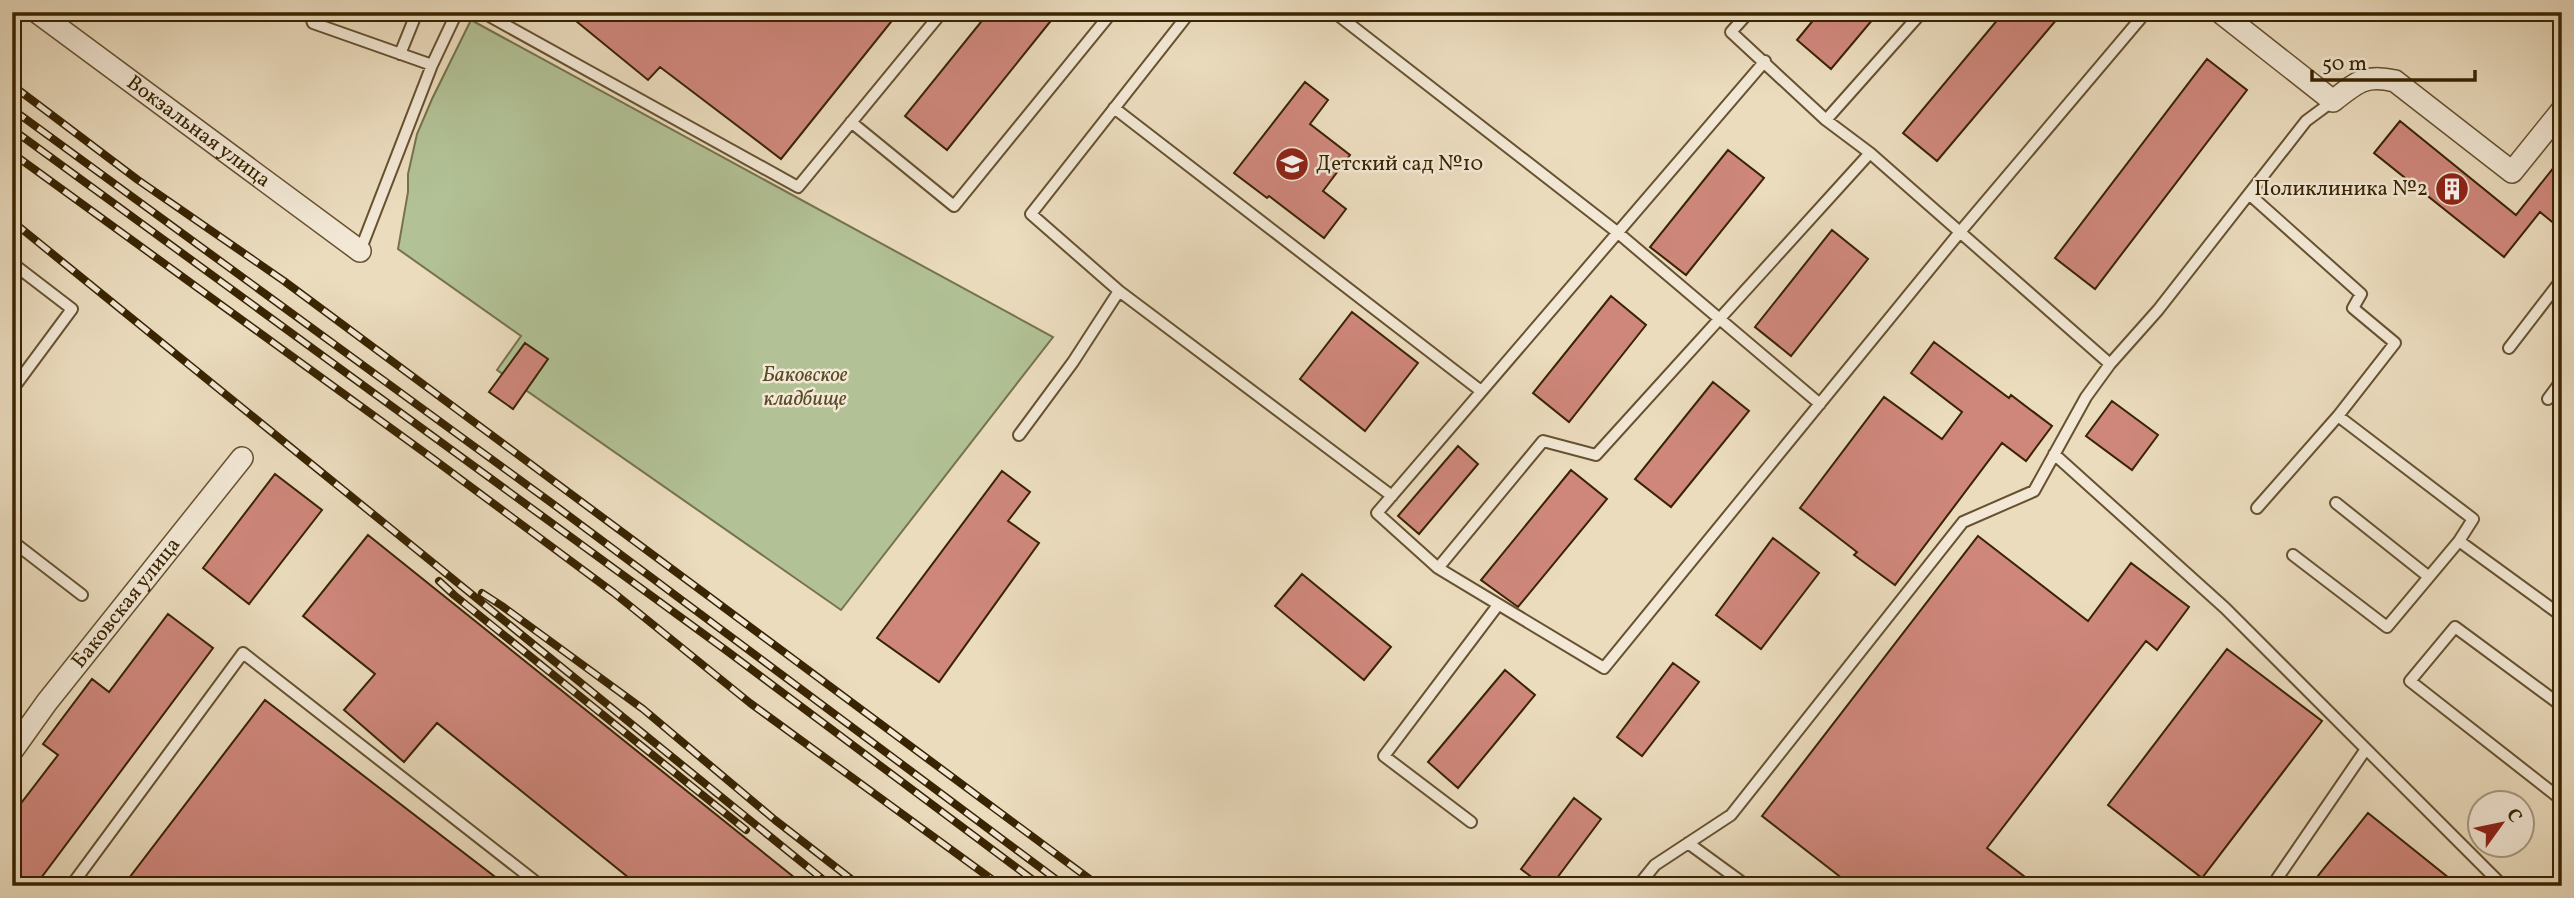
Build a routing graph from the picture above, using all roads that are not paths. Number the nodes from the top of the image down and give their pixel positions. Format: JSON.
{"nodes":[{"id":1,"x":37,"y":12,"type":"edge"},
{"id":2,"x":309,"y":12,"type":"edge"},
{"id":3,"x":417,"y":12,"type":"edge"},
{"id":4,"x":457,"y":12,"type":"edge"},
{"id":5,"x":482,"y":12,"type":"edge"},
{"id":6,"x":942,"y":12,"type":"edge"},
{"id":7,"x":1112,"y":12,"type":"edge"},
{"id":8,"x":1190,"y":12,"type":"edge"},
{"id":9,"x":1334,"y":12,"type":"edge"},
{"id":10,"x":1749,"y":12,"type":"edge"},
{"id":11,"x":1922,"y":12,"type":"edge"},
{"id":12,"x":2146,"y":12,"type":"edge"},
{"id":13,"x":2221,"y":12,"type":"edge"},
{"id":14,"x":400,"y":54,"type":"junction"},
{"id":15,"x":1765,"y":61,"type":"junction"},
{"id":16,"x":432,"y":65,"type":"junction"},
{"id":17,"x":2333,"y":101,"type":"junction"},
{"id":18,"x":1114,"y":108,"type":"junction"},
{"id":19,"x":2562,"y":110,"type":"edge"},
{"id":20,"x":1826,"y":120,"type":"junction"},
{"id":21,"x":851,"y":122,"type":"junction"},
{"id":22,"x":1870,"y":153,"type":"junction"},
{"id":23,"x":2249,"y":194,"type":"junction"},
{"id":24,"x":1618,"y":232,"type":"junction"},
{"id":25,"x":1960,"y":232,"type":"junction"},
{"id":26,"x":360,"y":251,"type":"joint"},
{"id":27,"x":12,"y":264,"type":"edge"},
{"id":28,"x":2562,"y":279,"type":"edge"},
{"id":29,"x":1119,"y":291,"type":"junction"},
{"id":30,"x":1720,"y":319,"type":"junction"},
{"id":31,"x":2509,"y":348,"type":"dead end"},
{"id":32,"x":2110,"y":364,"type":"junction"},
{"id":33,"x":2562,"y":380,"type":"edge"},
{"id":34,"x":12,"y":390,"type":"edge"},
{"id":35,"x":1481,"y":391,"type":"junction"},
{"id":36,"x":2548,"y":399,"type":"dead end"},
{"id":37,"x":1820,"y":404,"type":"junction"},
{"id":38,"x":2338,"y":416,"type":"junction"},
{"id":39,"x":1019,"y":435,"type":"dead end"},
{"id":40,"x":2054,"y":454,"type":"junction"},
{"id":41,"x":242,"y":458,"type":"dead end"},
{"id":42,"x":1392,"y":496,"type":"junction"},
{"id":43,"x":2336,"y":503,"type":"dead end"},
{"id":44,"x":2257,"y":508,"type":"dead end"},
{"id":45,"x":12,"y":541,"type":"edge"},
{"id":46,"x":2459,"y":541,"type":"junction"},
{"id":47,"x":2293,"y":555,"type":"dead end"},
{"id":48,"x":1438,"y":568,"type":"junction"},
{"id":49,"x":2429,"y":577,"type":"junction"},
{"id":50,"x":82,"y":595,"type":"dead end"},
{"id":51,"x":1498,"y":605,"type":"junction"},
{"id":52,"x":2562,"y":616,"type":"edge"},
{"id":53,"x":2562,"y":706,"type":"edge"},
{"id":54,"x":2366,"y":749,"type":"junction"},
{"id":55,"x":12,"y":751,"type":"edge"},
{"id":56,"x":2562,"y":800,"type":"edge"},
{"id":57,"x":1471,"y":822,"type":"dead end"},
{"id":58,"x":1688,"y":843,"type":"junction"},
{"id":59,"x":71,"y":886,"type":"edge"},
{"id":60,"x":541,"y":886,"type":"edge"},
{"id":61,"x":1638,"y":886,"type":"edge"},
{"id":62,"x":1746,"y":886,"type":"edge"},
{"id":63,"x":2272,"y":886,"type":"edge"},
{"id":64,"x":2503,"y":886,"type":"edge"}],
"edges":[{"from":1,"to":26,"type":"street","name":"Вокзальная улица"},
{"from":2,"to":14,"type":"lane"},
{"from":3,"to":14,"type":"lane"},
{"from":4,"to":16,"type":"lane"},
{"from":5,"to":21,"type":"lane"},
{"from":6,"to":21,"type":"lane"},
{"from":7,"to":21,"type":"lane"},
{"from":8,"to":18,"type":"lane"},
{"from":9,"to":24,"type":"lane"},
{"from":10,"to":15,"type":"lane"},
{"from":11,"to":20,"type":"lane"},
{"from":12,"to":25,"type":"lane"},
{"from":13,"to":17,"type":"street"},
{"from":14,"to":16,"type":"lane"},
{"from":15,"to":20,"type":"lane"},
{"from":15,"to":24,"type":"lane"},
{"from":16,"to":26,"type":"lane"},
{"from":17,"to":19,"type":"street"},
{"from":17,"to":23,"type":"lane"},
{"from":18,"to":29,"type":"lane"},
{"from":18,"to":35,"type":"lane"},
{"from":20,"to":22,"type":"lane"},
{"from":22,"to":25,"type":"lane"},
{"from":22,"to":30,"type":"lane"},
{"from":23,"to":32,"type":"lane"},
{"from":23,"to":38,"type":"lane"},
{"from":24,"to":30,"type":"lane"},
{"from":24,"to":35,"type":"lane"},
{"from":25,"to":32,"type":"lane"},
{"from":25,"to":37,"type":"lane"},
{"from":27,"to":34,"type":"lane"},
{"from":28,"to":31,"type":"lane"},
{"from":29,"to":39,"type":"lane"},
{"from":29,"to":42,"type":"lane"},
{"from":30,"to":37,"type":"lane"},
{"from":30,"to":48,"type":"lane"},
{"from":32,"to":40,"type":"lane"},
{"from":33,"to":36,"type":"lane"},
{"from":35,"to":42,"type":"lane"},
{"from":37,"to":51,"type":"lane"},
{"from":38,"to":44,"type":"lane"},
{"from":38,"to":46,"type":"lane"},
{"from":40,"to":54,"type":"lane"},
{"from":40,"to":58,"type":"lane"},
{"from":41,"to":55,"type":"street","name":"Баковская улица"},
{"from":42,"to":48,"type":"lane"},
{"from":43,"to":49,"type":"lane"},
{"from":45,"to":50,"type":"lane"},
{"from":46,"to":49,"type":"lane"},
{"from":46,"to":52,"type":"lane"},
{"from":47,"to":49,"type":"lane"},
{"from":48,"to":51,"type":"lane"},
{"from":51,"to":57,"type":"lane"},
{"from":53,"to":56,"type":"lane"},
{"from":54,"to":63,"type":"lane"},
{"from":54,"to":64,"type":"lane"},
{"from":58,"to":61,"type":"lane"},
{"from":58,"to":62,"type":"lane"},
{"from":59,"to":60,"type":"lane"}]}
